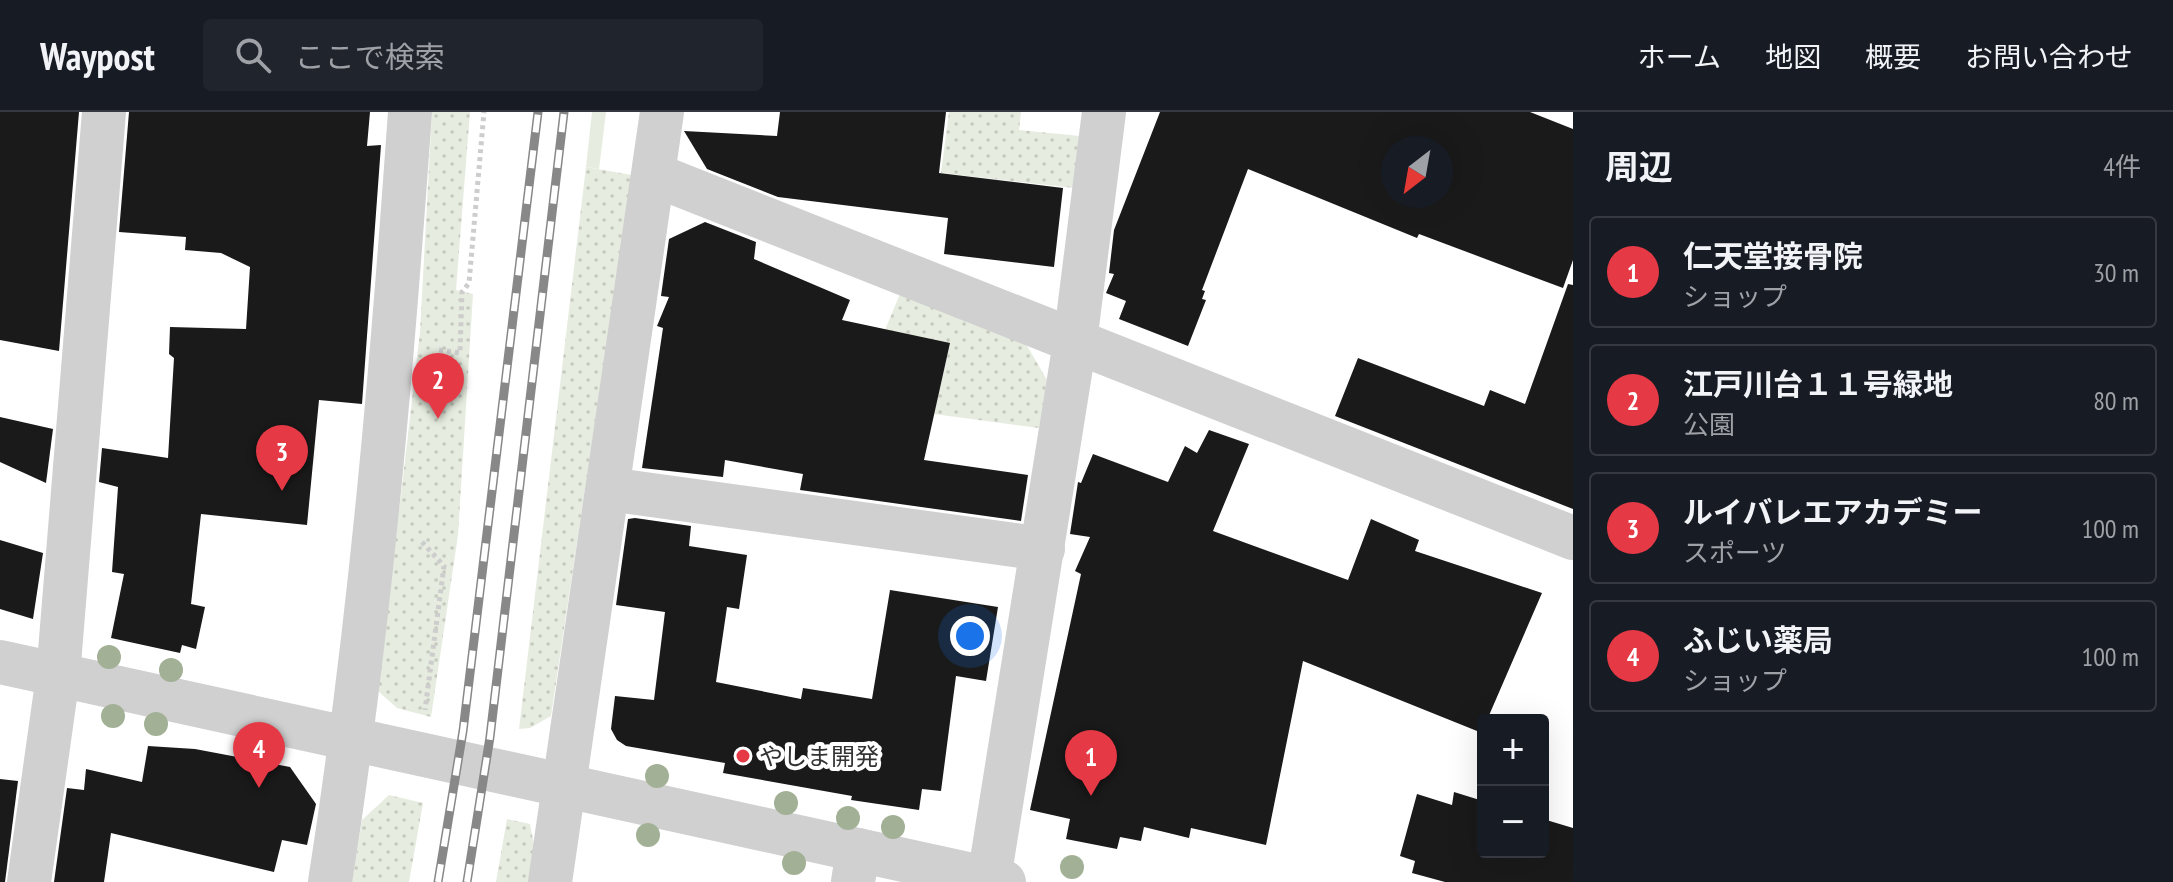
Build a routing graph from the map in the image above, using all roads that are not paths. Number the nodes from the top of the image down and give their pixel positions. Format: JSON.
{"nodes":[{"id":1,"x":104,"y":112,"type":"edge"},
{"id":2,"x":410,"y":112,"type":"edge"},
{"id":3,"x":662,"y":112,"type":"edge"},
{"id":4,"x":1104,"y":112,"type":"edge"},
{"id":5,"x":655,"y":175,"type":"junction"},
{"id":6,"x":1075,"y":342,"type":"junction"},
{"id":7,"x":608,"y":489,"type":"junction"},
{"id":8,"x":1573,"y":538,"type":"edge"},
{"id":9,"x":1043,"y":549,"type":"junction"},
{"id":10,"x":0,"y":662,"type":"edge"},
{"id":11,"x":58,"y":676,"type":"junction"},
{"id":12,"x":352,"y":739,"type":"junction"},
{"id":13,"x":565,"y":787,"type":"junction"},
{"id":14,"x":855,"y":866,"type":"edge"},
{"id":15,"x":997,"y":880,"type":"edge"},
{"id":16,"x":29,"y":882,"type":"edge"},
{"id":17,"x":330,"y":882,"type":"edge"},
{"id":18,"x":550,"y":882,"type":"edge"}],
"edges":[{"from":1,"to":11,"type":"street"},
{"from":2,"to":12,"type":"street"},
{"from":3,"to":5,"type":"street"},
{"from":4,"to":6,"type":"street"},
{"from":5,"to":6,"type":"street"},
{"from":5,"to":7,"type":"street"},
{"from":6,"to":8,"type":"street"},
{"from":6,"to":9,"type":"street"},
{"from":7,"to":9,"type":"street"},
{"from":7,"to":13,"type":"street"},
{"from":9,"to":15,"type":"street"},
{"from":10,"to":11,"type":"street"},
{"from":11,"to":12,"type":"street"},
{"from":11,"to":16,"type":"street"},
{"from":12,"to":13,"type":"street"},
{"from":12,"to":17,"type":"street"},
{"from":13,"to":14,"type":"street"},
{"from":13,"to":18,"type":"street"},
{"from":14,"to":15,"type":"street"}]}
